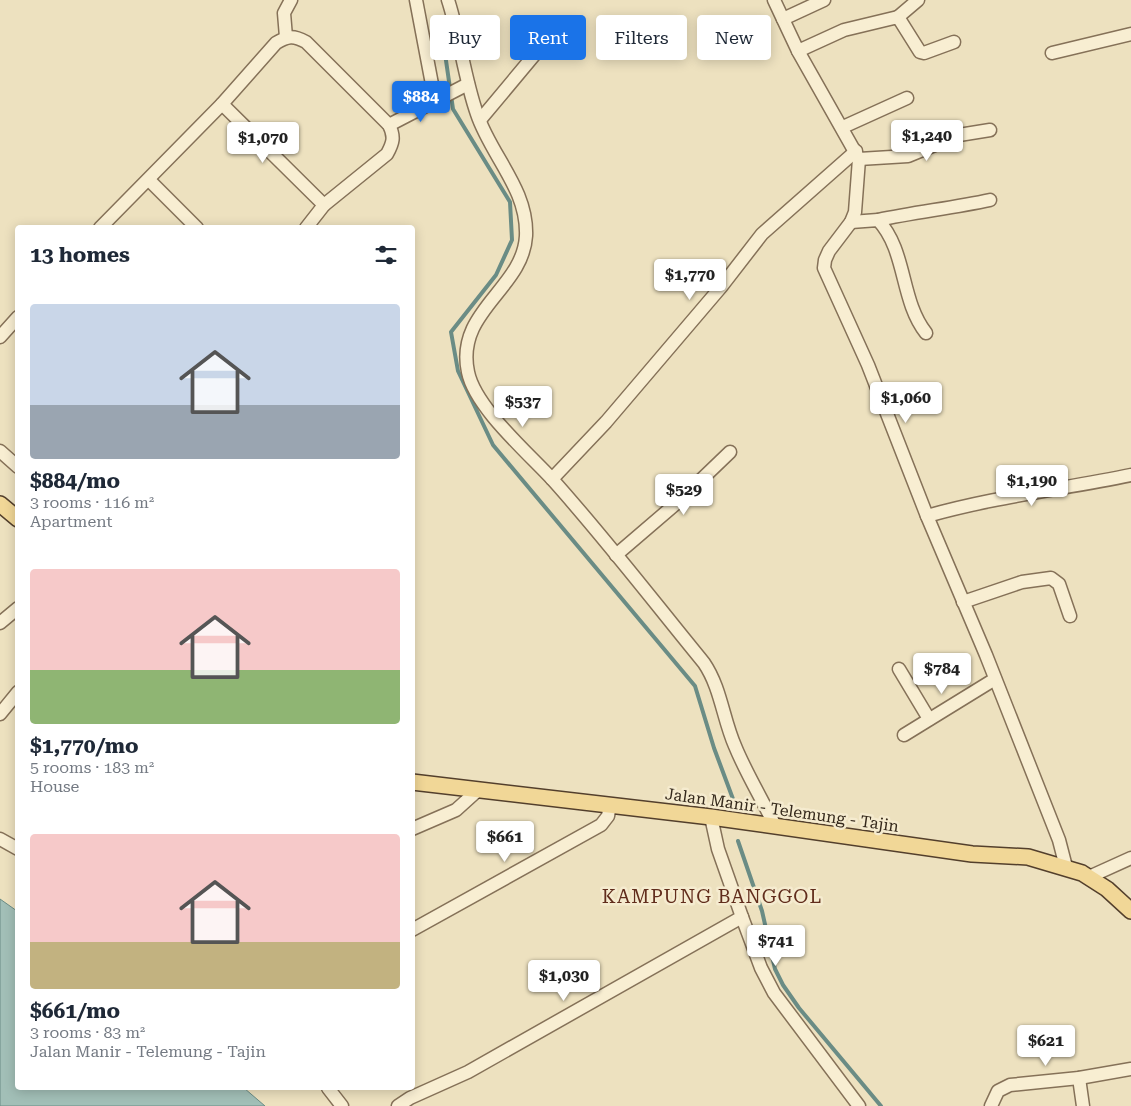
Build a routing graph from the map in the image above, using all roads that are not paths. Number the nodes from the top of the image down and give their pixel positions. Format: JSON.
{"nodes":[{"id":1,"x":291,"y":0,"type":"edge"},
{"id":2,"x":416,"y":0,"type":"edge"},
{"id":3,"x":448,"y":0,"type":"edge"},
{"id":4,"x":774,"y":0,"type":"edge"},
{"id":5,"x":824,"y":0,"type":"edge"},
{"id":6,"x":918,"y":0,"type":"edge"},
{"id":7,"x":898,"y":17,"type":"junction"},
{"id":8,"x":783,"y":19,"type":"junction"},
{"id":9,"x":1131,"y":34,"type":"edge"},
{"id":10,"x":286,"y":37,"type":"junction"},
{"id":11,"x":954,"y":42,"type":"dead end"},
{"id":12,"x":798,"y":51,"type":"junction"},
{"id":13,"x":1052,"y":53,"type":"dead end"},
{"id":14,"x":530,"y":60,"type":"edge"},
{"id":15,"x":468,"y":84,"type":"junction"},
{"id":16,"x":907,"y":98,"type":"dead end"},
{"id":17,"x":438,"y":99,"type":"junction"},
{"id":18,"x":222,"y":104,"type":"junction"},
{"id":19,"x":480,"y":120,"type":"junction"},
{"id":20,"x":389,"y":125,"type":"junction"},
{"id":21,"x":843,"y":127,"type":"junction"},
{"id":22,"x":990,"y":130,"type":"dead end"},
{"id":23,"x":858,"y":155,"type":"junction"},
{"id":24,"x":149,"y":180,"type":"junction"},
{"id":25,"x":990,"y":200,"type":"dead end"},
{"id":26,"x":324,"y":205,"type":"junction"},
{"id":27,"x":878,"y":220,"type":"junction"},
{"id":28,"x":851,"y":222,"type":"junction"},
{"id":29,"x":103,"y":225,"type":"edge"},
{"id":30,"x":194,"y":225,"type":"edge"},
{"id":31,"x":308,"y":225,"type":"edge"},
{"id":32,"x":15,"y":320,"type":"edge"},
{"id":33,"x":926,"y":333,"type":"dead end"},
{"id":34,"x":0,"y":337,"type":"edge"},
{"id":35,"x":0,"y":451,"type":"edge"},
{"id":36,"x":730,"y":452,"type":"dead end"},
{"id":37,"x":15,"y":464,"type":"edge"},
{"id":38,"x":1131,"y":475,"type":"edge"},
{"id":39,"x":552,"y":479,"type":"junction"},
{"id":40,"x":0,"y":504,"type":"edge"},
{"id":41,"x":15,"y":516,"type":"edge"},
{"id":42,"x":927,"y":516,"type":"junction"},
{"id":43,"x":616,"y":555,"type":"junction"},
{"id":44,"x":963,"y":602,"type":"junction"},
{"id":45,"x":15,"y":610,"type":"edge"},
{"id":46,"x":1070,"y":616,"type":"dead end"},
{"id":47,"x":0,"y":623,"type":"edge"},
{"id":48,"x":899,"y":669,"type":"dead end"},
{"id":49,"x":995,"y":679,"type":"junction"},
{"id":50,"x":15,"y":696,"type":"edge"},
{"id":51,"x":0,"y":714,"type":"edge"},
{"id":52,"x":929,"y":719,"type":"junction"},
{"id":53,"x":904,"y":735,"type":"dead end"},
{"id":54,"x":415,"y":782,"type":"edge"},
{"id":55,"x":478,"y":791,"type":"junction"},
{"id":56,"x":610,"y":805,"type":"junction"},
{"id":57,"x":711,"y":817,"type":"junction"},
{"id":58,"x":775,"y":826,"type":"junction"},
{"id":59,"x":415,"y":828,"type":"edge"},
{"id":60,"x":0,"y":839,"type":"edge"},
{"id":61,"x":15,"y":847,"type":"edge"},
{"id":62,"x":1131,"y":858,"type":"edge"},
{"id":63,"x":1066,"y":867,"type":"junction"},
{"id":64,"x":1088,"y":877,"type":"junction"},
{"id":65,"x":1131,"y":911,"type":"edge"},
{"id":66,"x":742,"y":918,"type":"junction"},
{"id":67,"x":415,"y":928,"type":"edge"},
{"id":68,"x":1131,"y":1069,"type":"edge"},
{"id":69,"x":1079,"y":1078,"type":"junction"},
{"id":70,"x":330,"y":1090,"type":"edge"},
{"id":71,"x":342,"y":1106,"type":"edge"},
{"id":72,"x":398,"y":1106,"type":"edge"},
{"id":73,"x":859,"y":1106,"type":"edge"},
{"id":74,"x":990,"y":1106,"type":"edge"},
{"id":75,"x":1084,"y":1106,"type":"edge"}],
"edges":[{"from":1,"to":10,"type":"street"},
{"from":2,"to":17,"type":"street"},
{"from":3,"to":15,"type":"street"},
{"from":4,"to":8,"type":"street"},
{"from":5,"to":8,"type":"street"},
{"from":6,"to":7,"type":"street"},
{"from":7,"to":11,"type":"street"},
{"from":7,"to":12,"type":"street"},
{"from":8,"to":12,"type":"street"},
{"from":9,"to":13,"type":"street"},
{"from":10,"to":18,"type":"street"},
{"from":10,"to":20,"type":"street"},
{"from":12,"to":21,"type":"street"},
{"from":14,"to":19,"type":"street"},
{"from":15,"to":17,"type":"street"},
{"from":15,"to":19,"type":"street"},
{"from":16,"to":21,"type":"street"},
{"from":17,"to":20,"type":"street"},
{"from":18,"to":24,"type":"street"},
{"from":18,"to":26,"type":"street"},
{"from":19,"to":39,"type":"street"},
{"from":20,"to":26,"type":"street"},
{"from":21,"to":23,"type":"street"},
{"from":22,"to":23,"type":"street"},
{"from":23,"to":28,"type":"street"},
{"from":23,"to":39,"type":"street"},
{"from":24,"to":29,"type":"street"},
{"from":24,"to":30,"type":"street"},
{"from":25,"to":27,"type":"street"},
{"from":26,"to":31,"type":"street"},
{"from":27,"to":28,"type":"street"},
{"from":27,"to":33,"type":"street"},
{"from":28,"to":42,"type":"street"},
{"from":32,"to":34,"type":"street"},
{"from":35,"to":37,"type":"street"},
{"from":36,"to":43,"type":"street"},
{"from":38,"to":42,"type":"street"},
{"from":39,"to":43,"type":"street"},
{"from":40,"to":41,"type":"main road"},
{"from":42,"to":44,"type":"street"},
{"from":43,"to":58,"type":"street"},
{"from":44,"to":46,"type":"street"},
{"from":44,"to":49,"type":"street"},
{"from":45,"to":47,"type":"street"},
{"from":48,"to":52,"type":"street"},
{"from":49,"to":52,"type":"street"},
{"from":49,"to":63,"type":"street"},
{"from":50,"to":51,"type":"street"},
{"from":52,"to":53,"type":"street"},
{"from":54,"to":55,"type":"main road","name":"Jalan Manir - Telemung - Tajin"},
{"from":55,"to":56,"type":"main road","name":"Jalan Manir - Telemung - Tajin"},
{"from":55,"to":59,"type":"street"},
{"from":56,"to":57,"type":"main road","name":"Jalan Manir - Telemung - Tajin"},
{"from":56,"to":67,"type":"street"},
{"from":57,"to":58,"type":"main road","name":"Jalan Manir - Telemung - Tajin"},
{"from":57,"to":66,"type":"street"},
{"from":58,"to":63,"type":"main road","name":"Jalan Manir - Telemung - Tajin"},
{"from":60,"to":61,"type":"street"},
{"from":62,"to":64,"type":"street"},
{"from":63,"to":64,"type":"main road","name":"Jalan Manir - Telemung - Tajin"},
{"from":64,"to":65,"type":"main road","name":"Jalan Manir - Telemung - Tajin"},
{"from":66,"to":72,"type":"street"},
{"from":66,"to":73,"type":"street"},
{"from":68,"to":69,"type":"street"},
{"from":69,"to":74,"type":"street"},
{"from":69,"to":75,"type":"street"},
{"from":70,"to":71,"type":"street"}]}
